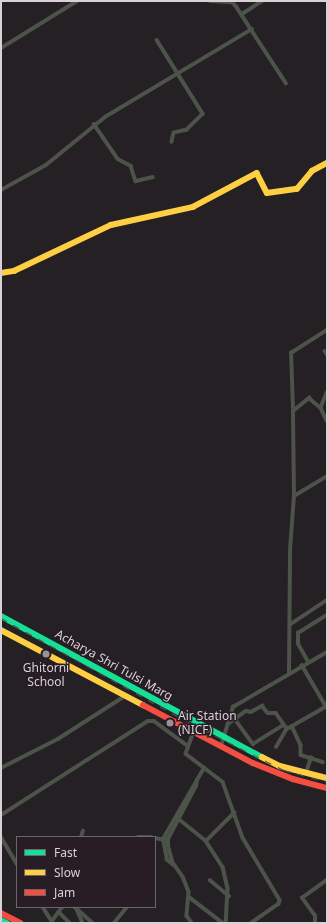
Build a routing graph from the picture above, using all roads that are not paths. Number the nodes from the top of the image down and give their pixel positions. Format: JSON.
{"nodes":[{"id":1,"x":77,"y":1,"type":"edge"},
{"id":2,"x":210,"y":1,"type":"edge"},
{"id":3,"x":262,"y":1,"type":"edge"},
{"id":4,"x":242,"y":14,"type":"junction"},
{"id":5,"x":252,"y":29,"type":"junction"},
{"id":6,"x":157,"y":40,"type":"dead end"},
{"id":7,"x":1,"y":48,"type":"edge"},
{"id":8,"x":178,"y":73,"type":"junction"},
{"id":9,"x":286,"y":84,"type":"dead end"},
{"id":10,"x":94,"y":124,"type":"junction"},
{"id":11,"x":172,"y":142,"type":"dead end"},
{"id":12,"x":327,"y":163,"type":"edge"},
{"id":13,"x":153,"y":177,"type":"dead end"},
{"id":14,"x":1,"y":190,"type":"edge"},
{"id":15,"x":1,"y":274,"type":"edge"},
{"id":16,"x":327,"y":330,"type":"edge"},
{"id":17,"x":327,"y":393,"type":"edge"},
{"id":18,"x":321,"y":408,"type":"junction"},
{"id":19,"x":293,"y":409,"type":"junction"},
{"id":20,"x":327,"y":421,"type":"edge"},
{"id":21,"x":327,"y":476,"type":"edge"},
{"id":22,"x":294,"y":496,"type":"junction"},
{"id":23,"x":327,"y":600,"type":"edge"},
{"id":24,"x":327,"y":615,"type":"edge"},
{"id":25,"x":1,"y":616,"type":"edge"},
{"id":26,"x":15,"y":623,"type":"junction"},
{"id":27,"x":291,"y":624,"type":"junction"},
{"id":28,"x":1,"y":630,"type":"edge"},
{"id":29,"x":10,"y":635,"type":"junction"},
{"id":30,"x":327,"y":652,"type":"edge"},
{"id":31,"x":308,"y":662,"type":"junction"},
{"id":32,"x":302,"y":665,"type":"junction"},
{"id":33,"x":289,"y":673,"type":"junction"},
{"id":34,"x":125,"y":696,"type":"junction"},
{"id":35,"x":326,"y":706,"type":"edge"},
{"id":36,"x":235,"y":719,"type":"junction"},
{"id":37,"x":228,"y":724,"type":"junction"},
{"id":38,"x":283,"y":725,"type":"junction"},
{"id":39,"x":292,"y":726,"type":"junction"},
{"id":40,"x":287,"y":728,"type":"junction"},
{"id":41,"x":194,"y":732,"type":"junction"},
{"id":42,"x":224,"y":738,"type":"junction"},
{"id":43,"x":188,"y":746,"type":"junction"},
{"id":44,"x":221,"y":746,"type":"junction"},
{"id":45,"x":276,"y":747,"type":"dead end"},
{"id":46,"x":311,"y":758,"type":"junction"},
{"id":47,"x":323,"y":762,"type":"dead end"},
{"id":48,"x":1,"y":768,"type":"edge"},
{"id":49,"x":204,"y":768,"type":"junction"},
{"id":50,"x":306,"y":773,"type":"junction"},
{"id":51,"x":327,"y":778,"type":"edge"},
{"id":52,"x":197,"y":780,"type":"junction"},
{"id":53,"x":327,"y":788,"type":"edge"},
{"id":54,"x":234,"y":814,"type":"junction"},
{"id":55,"x":1,"y":815,"type":"edge"},
{"id":56,"x":179,"y":819,"type":"junction"},
{"id":57,"x":83,"y":831,"type":"dead end"},
{"id":58,"x":81,"y":836,"type":"edge"},
{"id":59,"x":1,"y":837,"type":"edge"},
{"id":60,"x":156,"y":838,"type":"edge"},
{"id":61,"x":163,"y":839,"type":"junction"},
{"id":62,"x":168,"y":840,"type":"junction"},
{"id":63,"x":206,"y":841,"type":"junction"},
{"id":64,"x":16,"y":862,"type":"edge"},
{"id":65,"x":174,"y":864,"type":"junction"},
{"id":66,"x":210,"y":880,"type":"dead end"},
{"id":67,"x":327,"y":880,"type":"edge"},
{"id":68,"x":229,"y":896,"type":"junction"},
{"id":69,"x":189,"y":897,"type":"junction"},
{"id":70,"x":45,"y":908,"type":"edge"},
{"id":71,"x":61,"y":908,"type":"edge"},
{"id":72,"x":76,"y":908,"type":"edge"},
{"id":73,"x":126,"y":908,"type":"edge"},
{"id":74,"x":59,"y":912,"type":"junction"},
{"id":75,"x":1,"y":913,"type":"edge"},
{"id":76,"x":1,"y":920,"type":"edge"},
{"id":77,"x":53,"y":922,"type":"edge"},
{"id":78,"x":7,"y":923,"type":"edge"},
{"id":79,"x":21,"y":923,"type":"edge"},
{"id":80,"x":70,"y":923,"type":"edge"},
{"id":81,"x":82,"y":923,"type":"edge"},
{"id":82,"x":93,"y":923,"type":"edge"},
{"id":83,"x":114,"y":923,"type":"edge"},
{"id":84,"x":192,"y":923,"type":"edge"},
{"id":85,"x":222,"y":923,"type":"edge"},
{"id":86,"x":226,"y":923,"type":"edge"},
{"id":87,"x":252,"y":923,"type":"edge"},
{"id":88,"x":315,"y":923,"type":"edge"}],
"edges":[{"from":1,"to":7,"type":"street"},
{"from":2,"to":4,"type":"street"},
{"from":3,"to":4,"type":"street"},
{"from":4,"to":5,"type":"street"},
{"from":5,"to":8,"type":"street"},
{"from":5,"to":9,"type":"street"},
{"from":6,"to":8,"type":"street"},
{"from":8,"to":10,"type":"street"},
{"from":8,"to":11,"type":"street"},
{"from":10,"to":13,"type":"street"},
{"from":10,"to":14,"type":"street"},
{"from":12,"to":15,"type":"main road"},
{"from":16,"to":19,"type":"street"},
{"from":17,"to":18,"type":"street"},
{"from":18,"to":19,"type":"street"},
{"from":18,"to":20,"type":"street"},
{"from":19,"to":22,"type":"street"},
{"from":21,"to":22,"type":"street"},
{"from":22,"to":27,"type":"street"},
{"from":23,"to":27,"type":"street"},
{"from":24,"to":31,"type":"street"},
{"from":25,"to":26,"type":"main road","name":"Acharya Shri Tulsi Marg"},
{"from":26,"to":29,"type":"main road"},
{"from":26,"to":42,"type":"main road","name":"Acharya Shri Tulsi Marg"},
{"from":27,"to":33,"type":"street"},
{"from":28,"to":29,"type":"main road","name":"Acharya Shri Tulsi Marg"},
{"from":29,"to":34,"type":"main road","name":"Acharya Shri Tulsi Marg"},
{"from":30,"to":31,"type":"street"},
{"from":31,"to":32,"type":"street"},
{"from":32,"to":33,"type":"street"},
{"from":32,"to":35,"type":"street"},
{"from":33,"to":37,"type":"street"},
{"from":34,"to":41,"type":"main road","name":"Acharya Shri Tulsi Marg"},
{"from":34,"to":48,"type":"street"},
{"from":35,"to":39,"type":"street"},
{"from":36,"to":37,"type":"street"},
{"from":36,"to":38,"type":"street"},
{"from":36,"to":38,"type":"street"},
{"from":37,"to":42,"type":"street"},
{"from":38,"to":40,"type":"street"},
{"from":39,"to":40,"type":"street"},
{"from":39,"to":46,"type":"street"},
{"from":40,"to":45,"type":"street"},
{"from":41,"to":43,"type":"street"},
{"from":41,"to":44,"type":"main road","name":"Acharya Shri Tulsi Marg"},
{"from":42,"to":44,"type":"street"},
{"from":42,"to":50,"type":"main road","name":"Acharya Shri Tulsi Marg"},
{"from":43,"to":49,"type":"street"},
{"from":43,"to":55,"type":"street"},
{"from":44,"to":53,"type":"main road","name":"Acharya Shri Tulsi Marg"},
{"from":46,"to":47,"type":"street"},
{"from":46,"to":50,"type":"street"},
{"from":49,"to":52,"type":"street"},
{"from":49,"to":54,"type":"street"},
{"from":50,"to":51,"type":"main road","name":"Acharya Shri Tulsi Marg"},
{"from":52,"to":56,"type":"street"},
{"from":52,"to":61,"type":"street"},
{"from":54,"to":63,"type":"street"},
{"from":54,"to":87,"type":"street"},
{"from":56,"to":62,"type":"street"},
{"from":56,"to":63,"type":"street"},
{"from":57,"to":58,"type":"street"},
{"from":59,"to":64,"type":"street"},
{"from":60,"to":61,"type":"street"},
{"from":61,"to":62,"type":"street"},
{"from":61,"to":65,"type":"street"},
{"from":62,"to":65,"type":"street"},
{"from":63,"to":68,"type":"street"},
{"from":65,"to":69,"type":"street"},
{"from":66,"to":68,"type":"street"},
{"from":67,"to":88,"type":"street"},
{"from":68,"to":86,"type":"street"},
{"from":69,"to":84,"type":"street"},
{"from":69,"to":85,"type":"street"},
{"from":70,"to":77,"type":"street"},
{"from":71,"to":74,"type":"street"},
{"from":72,"to":81,"type":"street"},
{"from":72,"to":82,"type":"street"},
{"from":73,"to":83,"type":"street"},
{"from":74,"to":77,"type":"street"},
{"from":74,"to":80,"type":"street"},
{"from":75,"to":79,"type":"main road"},
{"from":76,"to":78,"type":"main road"}]}
